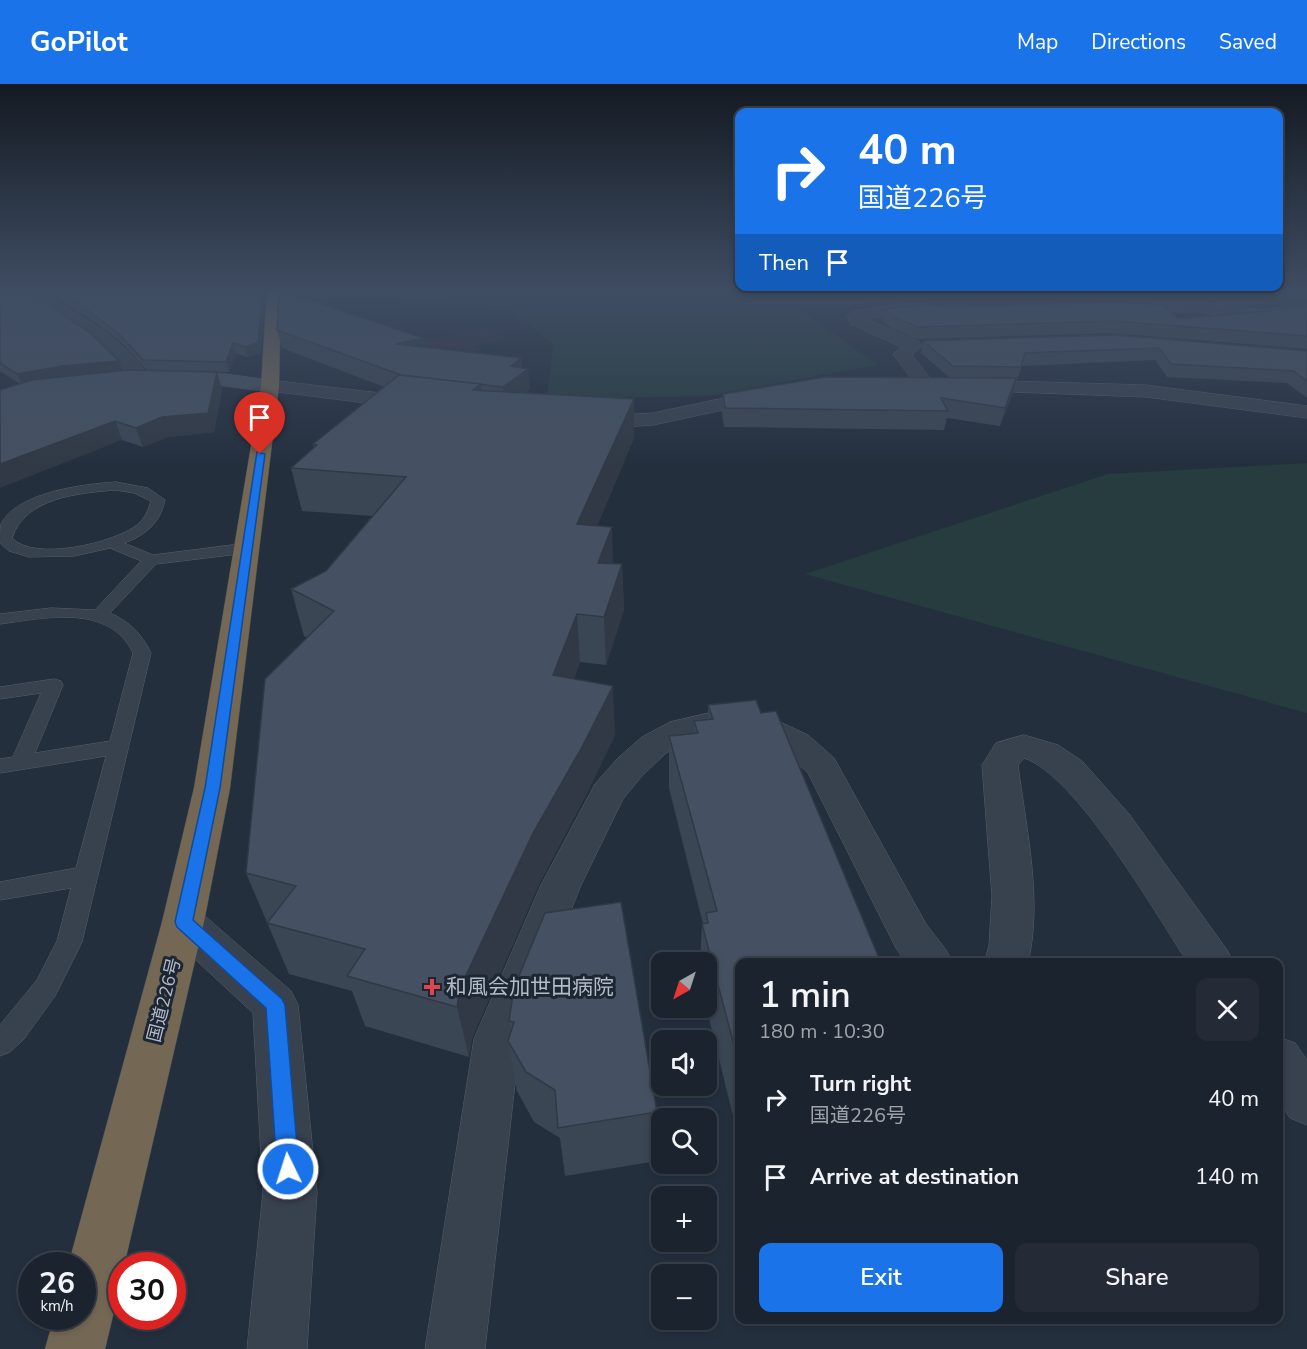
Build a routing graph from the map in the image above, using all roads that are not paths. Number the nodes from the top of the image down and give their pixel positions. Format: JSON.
{"nodes":[{"id":1,"x":112,"y":349,"type":"edge"},
{"id":2,"x":272,"y":349,"type":"edge"},
{"id":3,"x":911,"y":349,"type":"edge"},
{"id":4,"x":140,"y":377,"type":"junction"},
{"id":5,"x":116,"y":379,"type":"edge"},
{"id":6,"x":270,"y":386,"type":"junction"},
{"id":7,"x":904,"y":386,"type":"edge"},
{"id":8,"x":927,"y":386,"type":"junction"},
{"id":9,"x":790,"y":392,"type":"edge"},
{"id":10,"x":435,"y":406,"type":"edge"},
{"id":11,"x":1307,"y":412,"type":"edge"},
{"id":12,"x":573,"y":422,"type":"edge"},
{"id":13,"x":110,"y":543,"type":"junction"},
{"id":14,"x":247,"y":548,"type":"junction"},
{"id":15,"x":151,"y":560,"type":"junction"},
{"id":16,"x":99,"y":615,"type":"junction"},
{"id":17,"x":0,"y":619,"type":"edge"},
{"id":18,"x":0,"y":693,"type":"edge"},
{"id":19,"x":117,"y":747,"type":"junction"},
{"id":20,"x":6,"y":767,"type":"edge"},
{"id":21,"x":85,"y":876,"type":"junction"},
{"id":22,"x":0,"y":891,"type":"edge"},
{"id":23,"x":183,"y":922,"type":"junction"},
{"id":24,"x":927,"y":958,"type":"edge"},
{"id":25,"x":1008,"y":958,"type":"edge"},
{"id":26,"x":1209,"y":958,"type":"edge"},
{"id":27,"x":0,"y":1043,"type":"edge"},
{"id":28,"x":1283,"y":1066,"type":"edge"},
{"id":29,"x":1307,"y":1101,"type":"edge"},
{"id":30,"x":75,"y":1349,"type":"edge"},
{"id":31,"x":277,"y":1349,"type":"edge"},
{"id":32,"x":455,"y":1349,"type":"edge"}],
"edges":[{"from":1,"to":4,"type":"street"},
{"from":2,"to":6,"type":"highway","name":"国道226号"},
{"from":3,"to":8,"type":"street"},
{"from":4,"to":5,"type":"street"},
{"from":4,"to":6,"type":"street"},
{"from":6,"to":10,"type":"street"},
{"from":6,"to":14,"type":"highway","name":"国道226号"},
{"from":7,"to":8,"type":"street"},
{"from":8,"to":11,"type":"street"},
{"from":9,"to":12,"type":"street"},
{"from":13,"to":13,"type":"lane"},
{"from":13,"to":15,"type":"lane"},
{"from":14,"to":15,"type":"lane"},
{"from":14,"to":23,"type":"highway","name":"国道226号"},
{"from":15,"to":16,"type":"lane"},
{"from":16,"to":17,"type":"lane"},
{"from":16,"to":19,"type":"lane"},
{"from":18,"to":20,"type":"lane"},
{"from":19,"to":20,"type":"lane"},
{"from":19,"to":21,"type":"lane"},
{"from":21,"to":22,"type":"lane"},
{"from":21,"to":27,"type":"lane"},
{"from":23,"to":30,"type":"highway","name":"国道226号"},
{"from":23,"to":31,"type":"street"},
{"from":24,"to":32,"type":"street"},
{"from":25,"to":26,"type":"street"},
{"from":28,"to":29,"type":"street"}]}
